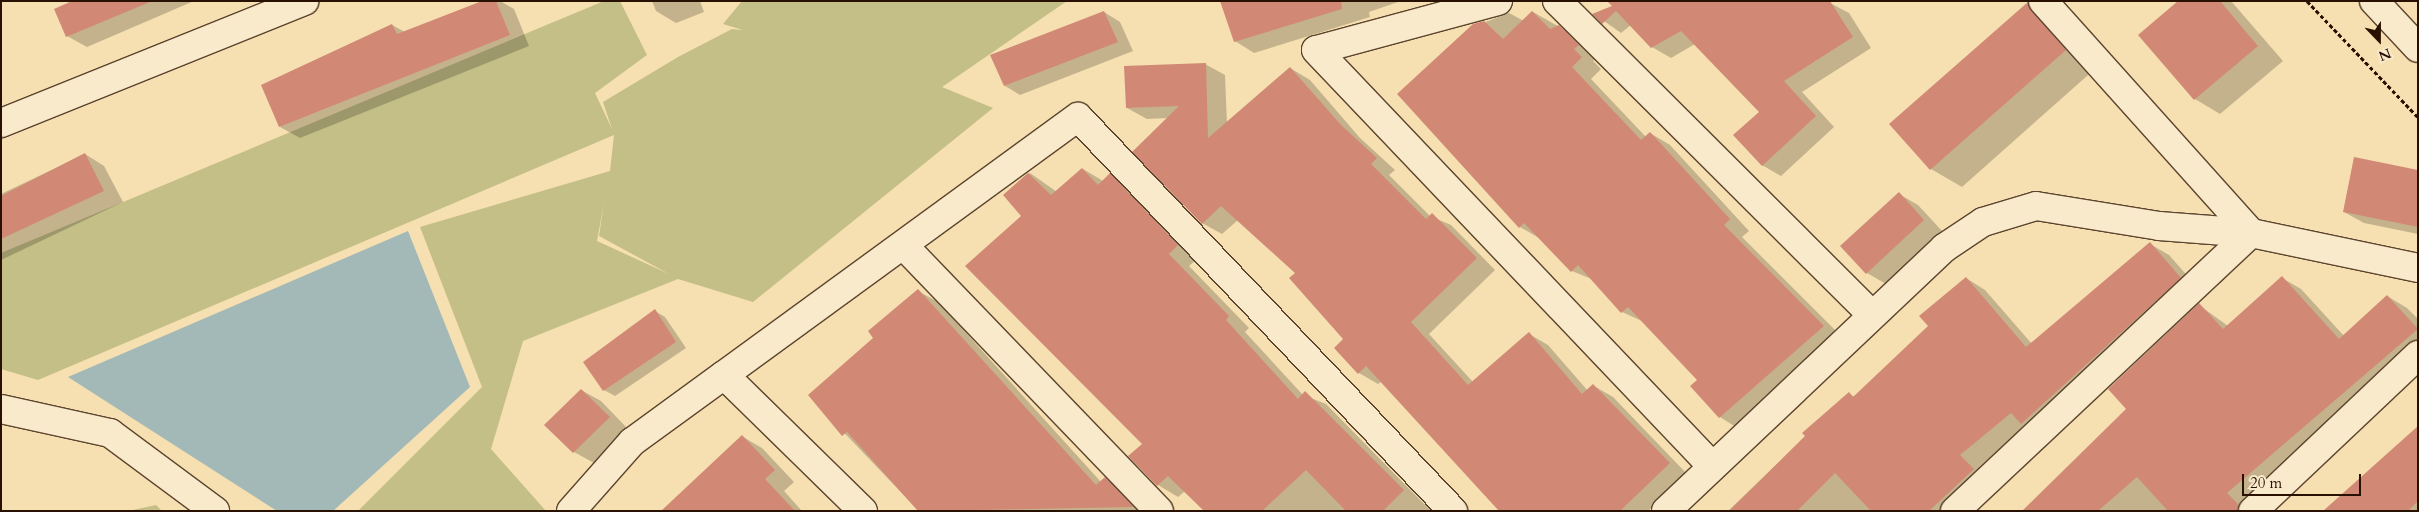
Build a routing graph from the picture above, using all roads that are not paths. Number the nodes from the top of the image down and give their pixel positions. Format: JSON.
{"nodes":[{"id":1,"x":304,"y":1,"type":"edge"},
{"id":2,"x":1498,"y":1,"type":"edge"},
{"id":3,"x":1557,"y":1,"type":"edge"},
{"id":4,"x":2043,"y":1,"type":"edge"},
{"id":5,"x":2374,"y":1,"type":"edge"},
{"id":6,"x":2418,"y":48,"type":"edge"},
{"id":7,"x":1,"y":123,"type":"edge"},
{"id":8,"x":2251,"y":233,"type":"junction"},
{"id":9,"x":905,"y":247,"type":"junction"},
{"id":10,"x":2418,"y":268,"type":"edge"},
{"id":11,"x":1872,"y":315,"type":"junction"},
{"id":12,"x":2418,"y":356,"type":"edge"},
{"id":13,"x":724,"y":375,"type":"junction"},
{"id":14,"x":1,"y":409,"type":"edge"},
{"id":15,"x":1712,"y":466,"type":"junction"},
{"id":16,"x":215,"y":511,"type":"edge"},
{"id":17,"x":571,"y":511,"type":"edge"},
{"id":18,"x":863,"y":511,"type":"edge"},
{"id":19,"x":1159,"y":511,"type":"edge"},
{"id":20,"x":1453,"y":511,"type":"edge"},
{"id":21,"x":1666,"y":511,"type":"edge"},
{"id":22,"x":1955,"y":511,"type":"edge"},
{"id":23,"x":2253,"y":511,"type":"edge"}],
"edges":[{"from":1,"to":7,"type":"street"},
{"from":2,"to":15,"type":"street"},
{"from":3,"to":11,"type":"street"},
{"from":4,"to":8,"type":"street"},
{"from":5,"to":6,"type":"street"},
{"from":8,"to":10,"type":"street"},
{"from":8,"to":11,"type":"street"},
{"from":8,"to":22,"type":"street"},
{"from":9,"to":13,"type":"street"},
{"from":9,"to":19,"type":"street"},
{"from":9,"to":20,"type":"street"},
{"from":11,"to":15,"type":"street"},
{"from":12,"to":23,"type":"street"},
{"from":13,"to":17,"type":"street"},
{"from":13,"to":18,"type":"street"},
{"from":14,"to":16,"type":"street"},
{"from":15,"to":21,"type":"street"}]}
